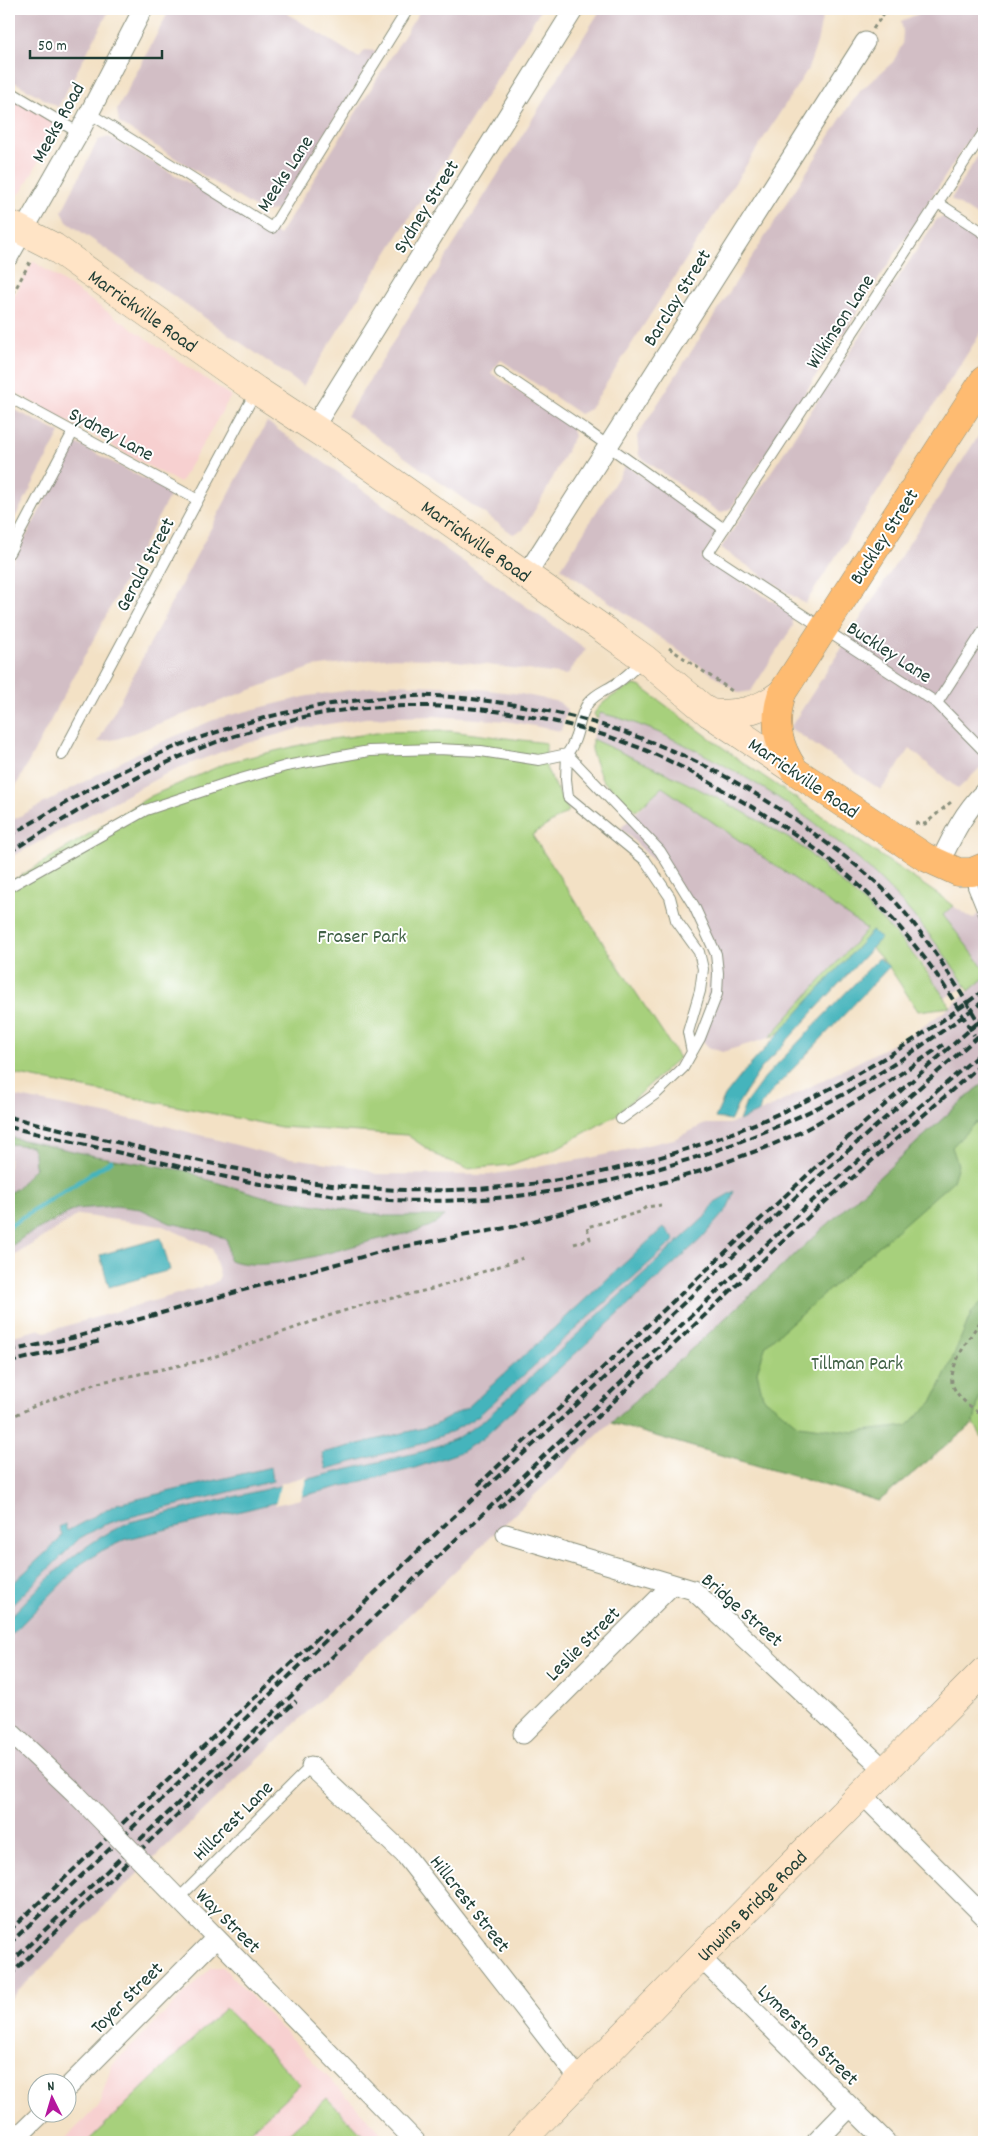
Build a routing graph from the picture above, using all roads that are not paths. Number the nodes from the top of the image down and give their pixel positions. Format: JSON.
{"nodes":[{"id":1,"x":143,"y":9,"type":"edge"},
{"id":2,"x":408,"y":9,"type":"edge"},
{"id":3,"x":574,"y":9,"type":"edge"},
{"id":4,"x":864,"y":42,"type":"road end"},
{"id":5,"x":9,"y":91,"type":"edge"},
{"id":6,"x":89,"y":113,"type":"junction"},
{"id":7,"x":984,"y":132,"type":"edge"},
{"id":8,"x":79,"y":133,"type":"junction"},
{"id":9,"x":938,"y":203,"type":"junction"},
{"id":10,"x":16,"y":227,"type":"edge"},
{"id":11,"x":984,"y":233,"type":"edge"},
{"id":12,"x":9,"y":256,"type":"edge"},
{"id":13,"x":500,"y":372,"type":"dead end"},
{"id":14,"x":984,"y":380,"type":"edge"},
{"id":15,"x":256,"y":390,"type":"junction"},
{"id":16,"x":9,"y":397,"type":"edge"},
{"id":17,"x":314,"y":427,"type":"junction"},
{"id":18,"x":73,"y":432,"type":"junction"},
{"id":19,"x":608,"y":446,"type":"junction"},
{"id":20,"x":198,"y":500,"type":"junction"},
{"id":21,"x":724,"y":529,"type":"junction"},
{"id":22,"x":9,"y":553,"type":"edge"},
{"id":23,"x":526,"y":575,"type":"junction"},
{"id":24,"x":823,"y":628,"type":"junction"},
{"id":25,"x":984,"y":630,"type":"edge"},
{"id":26,"x":644,"y":659,"type":"junction"},
{"id":27,"x":782,"y":693,"type":"junction"},
{"id":28,"x":937,"y":703,"type":"junction"},
{"id":29,"x":709,"y":714,"type":"junction"},
{"id":30,"x":984,"y":751,"type":"edge"},
{"id":31,"x":567,"y":754,"type":"junction"},
{"id":32,"x":62,"y":755,"type":"dead end"},
{"id":33,"x":795,"y":771,"type":"junction"},
{"id":34,"x":984,"y":792,"type":"edge"},
{"id":35,"x":939,"y":864,"type":"junction"},
{"id":36,"x":978,"y":869,"type":"edge"},
{"id":37,"x":9,"y":887,"type":"edge"},
{"id":38,"x":984,"y":914,"type":"edge"},
{"id":39,"x":692,"y":1052,"type":"junction"},
{"id":40,"x":621,"y":1119,"type":"dead end"},
{"id":41,"x":506,"y":1534,"type":"dead end"},
{"id":42,"x":673,"y":1584,"type":"junction"},
{"id":43,"x":984,"y":1671,"type":"edge"},
{"id":44,"x":9,"y":1731,"type":"edge"},
{"id":45,"x":523,"y":1734,"type":"dead end"},
{"id":46,"x":311,"y":1766,"type":"joint"},
{"id":47,"x":886,"y":1771,"type":"junction"},
{"id":48,"x":862,"y":1794,"type":"junction"},
{"id":49,"x":178,"y":1900,"type":"junction"},
{"id":50,"x":984,"y":1916,"type":"edge"},
{"id":51,"x":216,"y":1938,"type":"junction"},
{"id":52,"x":700,"y":1957,"type":"junction"},
{"id":53,"x":78,"y":2077,"type":"edge"},
{"id":54,"x":580,"y":2080,"type":"junction"},
{"id":55,"x":850,"y":2107,"type":"junction"},
{"id":56,"x":31,"y":2124,"type":"edge"},
{"id":57,"x":12,"y":2142,"type":"edge"},
{"id":58,"x":416,"y":2142,"type":"edge"},
{"id":59,"x":520,"y":2142,"type":"edge"},
{"id":60,"x":816,"y":2142,"type":"edge"},
{"id":61,"x":886,"y":2142,"type":"edge"}],
"edges":[{"from":1,"to":6,"type":"street","name":"Meeks Road"},
{"from":2,"to":6,"type":"lane","name":"Meeks Lane"},
{"from":3,"to":17,"type":"street","name":"Sydney Street"},
{"from":4,"to":19,"type":"street","name":"Barclay Street"},
{"from":5,"to":8,"type":"lane"},
{"from":6,"to":8,"type":"street","name":"Meeks Road"},
{"from":7,"to":9,"type":"lane","name":"Wilkinson Lane"},
{"from":8,"to":10,"type":"street","name":"Meeks Road"},
{"from":9,"to":11,"type":"lane"},
{"from":9,"to":21,"type":"lane","name":"Wilkinson Lane"},
{"from":10,"to":12,"type":"street","name":"Meeks Road"},
{"from":10,"to":15,"type":"main road","name":"Marrickville Road"},
{"from":13,"to":19,"type":"lane"},
{"from":14,"to":24,"type":"main road","name":"Buckley Street"},
{"from":15,"to":17,"type":"main road","name":"Marrickville Road"},
{"from":15,"to":20,"type":"lane","name":"Gerald Street"},
{"from":16,"to":18,"type":"lane","name":"Sydney Lane"},
{"from":17,"to":23,"type":"main road","name":"Marrickville Road"},
{"from":18,"to":20,"type":"lane","name":"Sydney Lane"},
{"from":18,"to":22,"type":"lane"},
{"from":19,"to":21,"type":"lane"},
{"from":19,"to":23,"type":"street","name":"Barclay Street"},
{"from":20,"to":32,"type":"lane","name":"Gerald Street"},
{"from":21,"to":24,"type":"lane","name":"Wilkinson Lane"},
{"from":23,"to":26,"type":"main road","name":"Marrickville Road"},
{"from":24,"to":27,"type":"main road","name":"Buckley Street"},
{"from":24,"to":28,"type":"lane","name":"Buckley Lane"},
{"from":25,"to":28,"type":"lane","name":"Buckley Lane"},
{"from":26,"to":29,"type":"main road","name":"Marrickville Road"},
{"from":26,"to":31,"type":"lane"},
{"from":27,"to":29,"type":"main road","name":"Buckley Street"},
{"from":27,"to":33,"type":"main road","name":"Buckley Street"},
{"from":28,"to":30,"type":"lane","name":"Buckley Lane"},
{"from":29,"to":33,"type":"main road","name":"Marrickville Road"},
{"from":31,"to":37,"type":"lane"},
{"from":31,"to":39,"type":"lane"},
{"from":31,"to":39,"type":"lane"},
{"from":33,"to":35,"type":"main road","name":"Marrickville Road"},
{"from":34,"to":35,"type":"street"},
{"from":35,"to":36,"type":"main road","name":"Marrickville Road"},
{"from":36,"to":38,"type":"lane"},
{"from":39,"to":40,"type":"lane"},
{"from":41,"to":42,"type":"street","name":"Bridge Street"},
{"from":42,"to":45,"type":"street","name":"Leslie Street"},
{"from":42,"to":47,"type":"street","name":"Bridge Street"},
{"from":43,"to":47,"type":"main road","name":"Unwins Bridge Road"},
{"from":44,"to":49,"type":"street","name":"Way Street","bridge":true},
{"from":46,"to":49,"type":"lane","name":"Hillcrest Lane"},
{"from":46,"to":54,"type":"street","name":"Hillcrest Street"},
{"from":47,"to":48,"type":"main road","name":"Unwins Bridge Road"},
{"from":48,"to":50,"type":"street"},
{"from":48,"to":52,"type":"main road","name":"Unwins Bridge Road"},
{"from":49,"to":51,"type":"street","name":"Way Street"},
{"from":51,"to":53,"type":"street","name":"Toyer Street"},
{"from":51,"to":58,"type":"street","name":"Way Street"},
{"from":52,"to":54,"type":"main road","name":"Unwins Bridge Road"},
{"from":52,"to":55,"type":"street","name":"Lymerston Street"},
{"from":54,"to":59,"type":"main road","name":"Unwins Bridge Road"},
{"from":55,"to":60,"type":"street"},
{"from":55,"to":61,"type":"street","name":"Lymerston Street"},
{"from":56,"to":57,"type":"street"}]}
